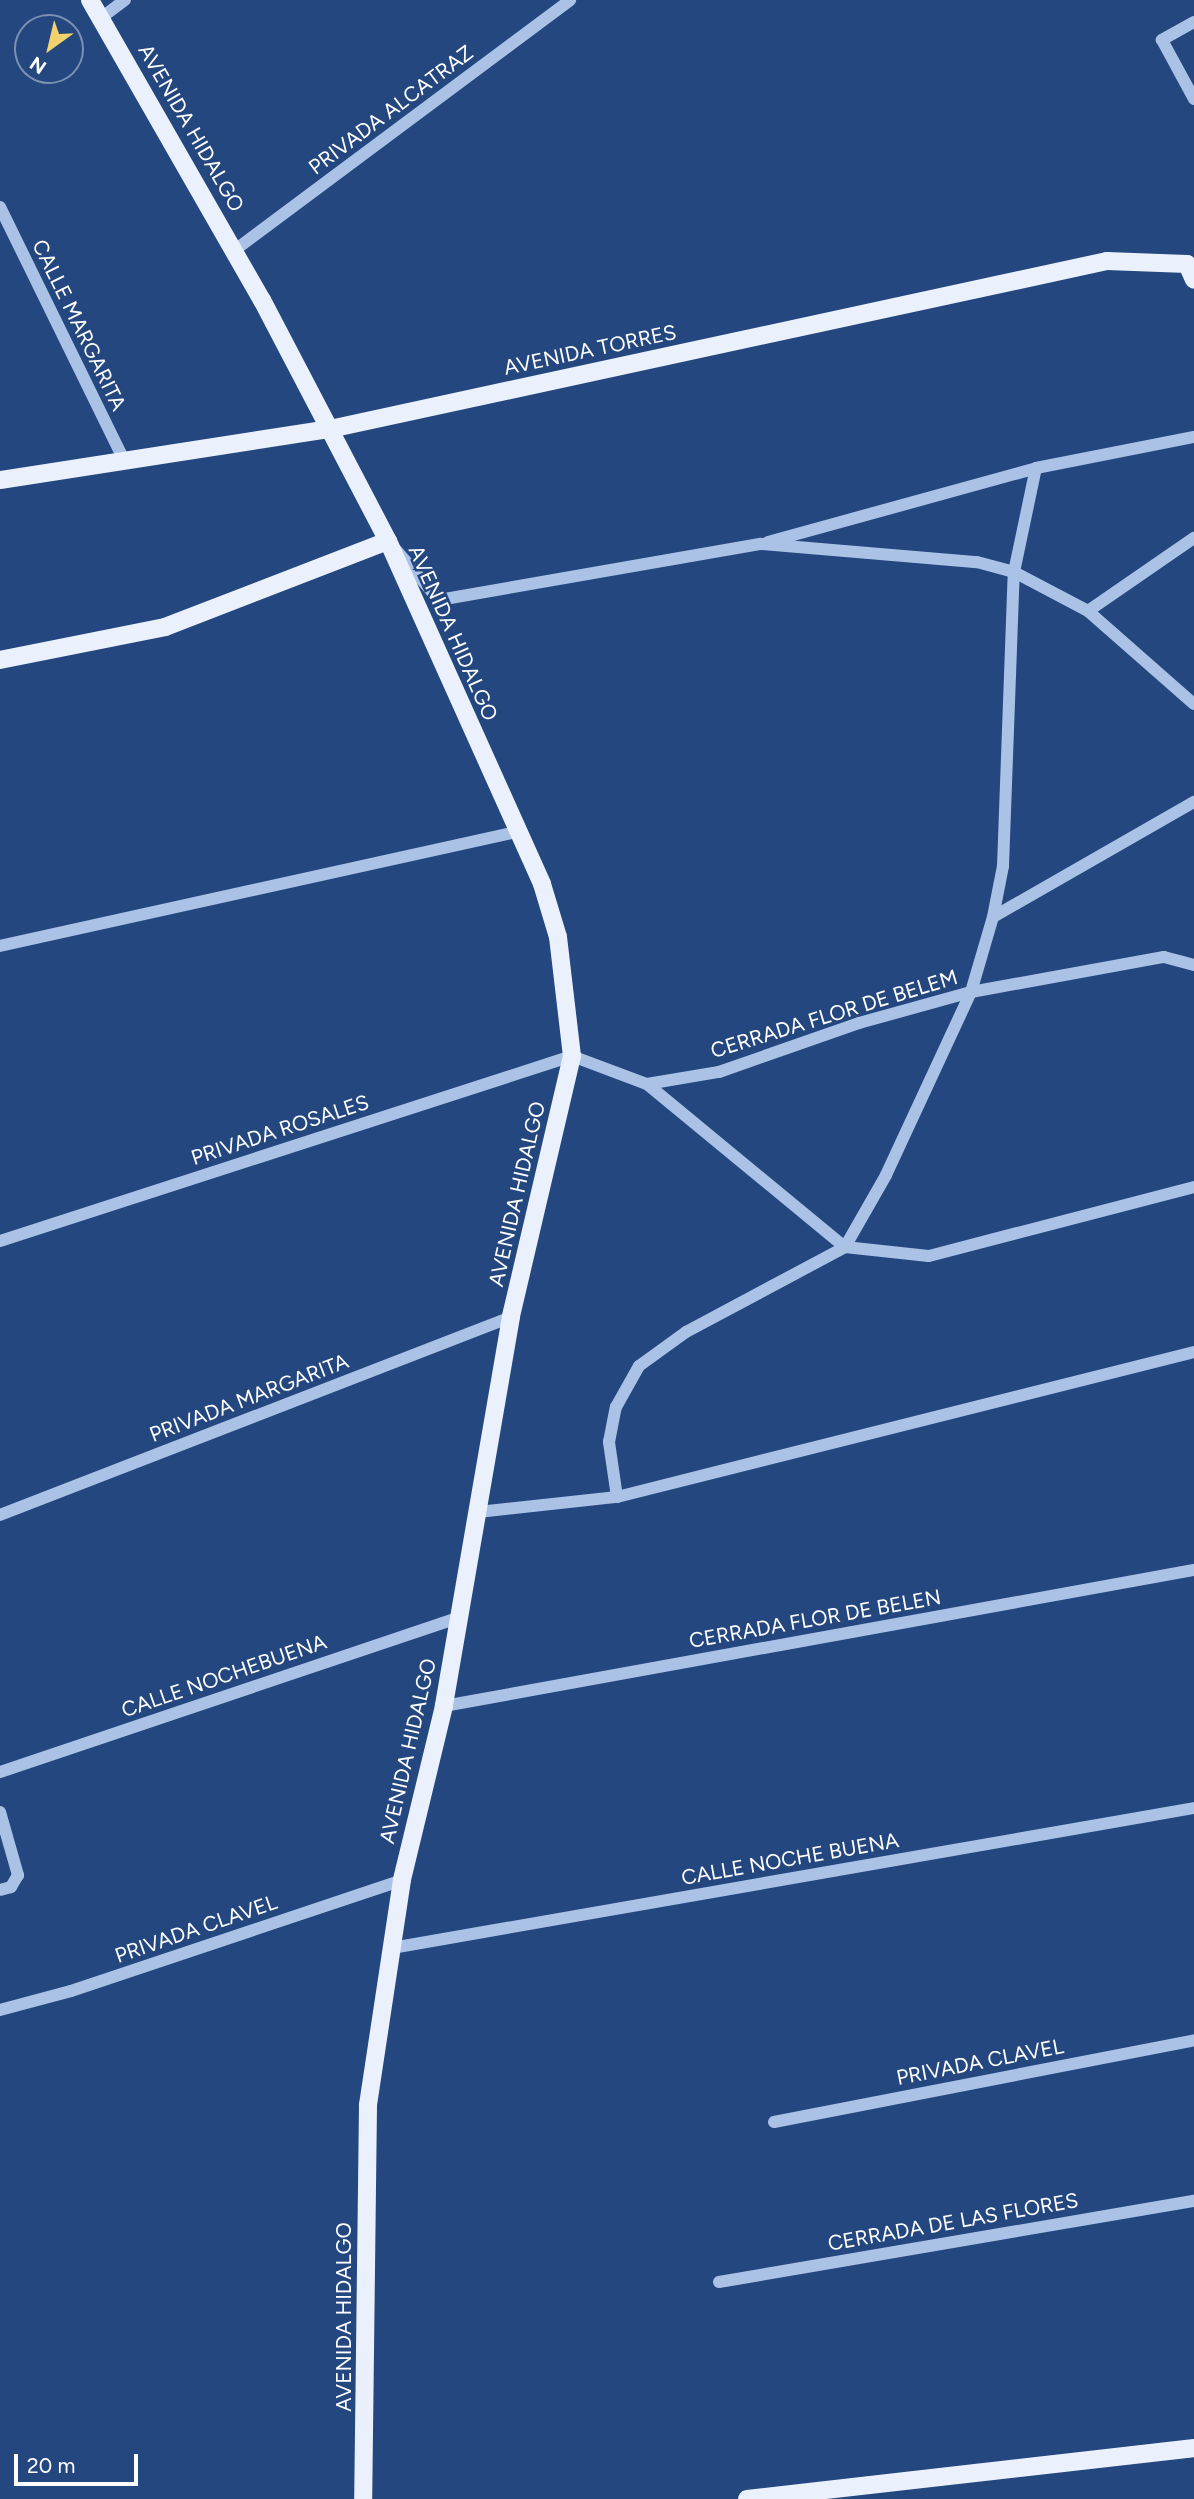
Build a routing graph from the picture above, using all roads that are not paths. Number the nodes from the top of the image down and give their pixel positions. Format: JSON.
{"nodes":[{"id":1,"x":90,"y":0,"type":"edge"},
{"id":2,"x":125,"y":0,"type":"edge"},
{"id":3,"x":570,"y":0,"type":"edge"},
{"id":4,"x":101,"y":19,"type":"junction"},
{"id":5,"x":1194,"y":22,"type":"edge"},
{"id":6,"x":1194,"y":99,"type":"edge"},
{"id":7,"x":0,"y":206,"type":"edge"},
{"id":8,"x":235,"y":250,"type":"junction"},
{"id":9,"x":1192,"y":269,"type":"edge"},
{"id":10,"x":330,"y":429,"type":"junction"},
{"id":11,"x":1194,"y":436,"type":"edge"},
{"id":12,"x":124,"y":460,"type":"junction"},
{"id":13,"x":1036,"y":468,"type":"junction"},
{"id":14,"x":0,"y":480,"type":"edge"},
{"id":15,"x":1194,"y":538,"type":"edge"},
{"id":16,"x":388,"y":541,"type":"junction"},
{"id":17,"x":761,"y":544,"type":"junction"},
{"id":18,"x":1014,"y":572,"type":"junction"},
{"id":19,"x":1088,"y":611,"type":"junction"},
{"id":20,"x":0,"y":660,"type":"edge"},
{"id":21,"x":1194,"y":704,"type":"edge"},
{"id":22,"x":1194,"y":802,"type":"edge"},
{"id":23,"x":516,"y":832,"type":"junction"},
{"id":24,"x":993,"y":917,"type":"junction"},
{"id":25,"x":0,"y":946,"type":"edge"},
{"id":26,"x":1194,"y":965,"type":"edge"},
{"id":27,"x":971,"y":992,"type":"junction"},
{"id":28,"x":572,"y":1056,"type":"junction"},
{"id":29,"x":647,"y":1084,"type":"junction"},
{"id":30,"x":1194,"y":1187,"type":"edge"},
{"id":31,"x":0,"y":1241,"type":"edge"},
{"id":32,"x":845,"y":1247,"type":"junction"},
{"id":33,"x":511,"y":1317,"type":"junction"},
{"id":34,"x":1194,"y":1352,"type":"edge"},
{"id":35,"x":617,"y":1497,"type":"junction"},
{"id":36,"x":478,"y":1512,"type":"junction"},
{"id":37,"x":0,"y":1515,"type":"edge"},
{"id":38,"x":1194,"y":1570,"type":"edge"},
{"id":39,"x":460,"y":1617,"type":"junction"},
{"id":40,"x":444,"y":1706,"type":"junction"},
{"id":41,"x":0,"y":1772,"type":"edge"},
{"id":42,"x":1194,"y":1808,"type":"edge"},
{"id":43,"x":0,"y":1812,"type":"edge"},
{"id":44,"x":402,"y":1880,"type":"junction"},
{"id":45,"x":0,"y":1890,"type":"edge"},
{"id":46,"x":392,"y":1948,"type":"junction"},
{"id":47,"x":0,"y":2010,"type":"edge"},
{"id":48,"x":1194,"y":2040,"type":"edge"},
{"id":49,"x":774,"y":2122,"type":"dead end"},
{"id":50,"x":1194,"y":2201,"type":"edge"},
{"id":51,"x":719,"y":2282,"type":"dead end"},
{"id":52,"x":1194,"y":2448,"type":"edge"},
{"id":53,"x":363,"y":2499,"type":"edge"},
{"id":54,"x":747,"y":2499,"type":"edge"}],
"edges":[{"from":1,"to":4,"type":"main road","name":"AVENIDA HIDALGO"},
{"from":2,"to":4,"type":"street"},
{"from":3,"to":8,"type":"street","name":"PRIVADA ALCATRAZ"},
{"from":4,"to":8,"type":"main road","name":"AVENIDA HIDALGO"},
{"from":5,"to":6,"type":"street"},
{"from":7,"to":12,"type":"street","name":"CALLE MARGARITA"},
{"from":8,"to":10,"type":"main road","name":"AVENIDA HIDALGO"},
{"from":9,"to":10,"type":"main road","name":"AVENIDA TORRES"},
{"from":10,"to":12,"type":"main road","name":"AVENIDA TORRES"},
{"from":10,"to":16,"type":"main road","name":"AVENIDA HIDALGO"},
{"from":11,"to":13,"type":"street"},
{"from":12,"to":14,"type":"main road","name":"AVENIDA TORRES"},
{"from":13,"to":17,"type":"street"},
{"from":13,"to":18,"type":"street"},
{"from":15,"to":19,"type":"street"},
{"from":16,"to":17,"type":"street"},
{"from":16,"to":20,"type":"main road"},
{"from":16,"to":23,"type":"main road","name":"AVENIDA HIDALGO"},
{"from":17,"to":18,"type":"street"},
{"from":18,"to":19,"type":"street"},
{"from":18,"to":24,"type":"street"},
{"from":19,"to":21,"type":"street"},
{"from":22,"to":24,"type":"street"},
{"from":23,"to":25,"type":"street"},
{"from":23,"to":28,"type":"main road","name":"AVENIDA HIDALGO"},
{"from":24,"to":27,"type":"street"},
{"from":26,"to":27,"type":"street","name":"CERRADA FLOR DE BELEM"},
{"from":27,"to":29,"type":"street","name":"CERRADA FLOR DE BELEM"},
{"from":27,"to":32,"type":"street"},
{"from":28,"to":29,"type":"street","name":"CERRADA FLOR DE BELEM"},
{"from":28,"to":31,"type":"street","name":"PRIVADA ROSALES"},
{"from":28,"to":33,"type":"main road","name":"AVENIDA HIDALGO"},
{"from":29,"to":32,"type":"street"},
{"from":30,"to":32,"type":"street"},
{"from":32,"to":35,"type":"street"},
{"from":33,"to":36,"type":"main road","name":"AVENIDA HIDALGO"},
{"from":33,"to":37,"type":"street","name":"PRIVADA MARGARITA"},
{"from":34,"to":35,"type":"street"},
{"from":35,"to":36,"type":"street"},
{"from":36,"to":39,"type":"main road","name":"AVENIDA HIDALGO"},
{"from":38,"to":40,"type":"street","name":"CERRADA FLOR DE BELEN"},
{"from":39,"to":40,"type":"main road","name":"AVENIDA HIDALGO"},
{"from":39,"to":41,"type":"street","name":"CALLE NOCHEBUENA"},
{"from":40,"to":44,"type":"main road","name":"AVENIDA HIDALGO"},
{"from":42,"to":46,"type":"street","name":"CALLE NOCHE BUENA"},
{"from":43,"to":45,"type":"street"},
{"from":44,"to":46,"type":"main road","name":"AVENIDA HIDALGO"},
{"from":44,"to":47,"type":"street","name":"PRIVADA CLAVEL"},
{"from":46,"to":53,"type":"main road","name":"AVENIDA HIDALGO"},
{"from":48,"to":49,"type":"street","name":"PRIVADA CLAVEL"},
{"from":50,"to":51,"type":"street","name":"CERRADA DE LAS FLORES"},
{"from":52,"to":54,"type":"main road"}]}
